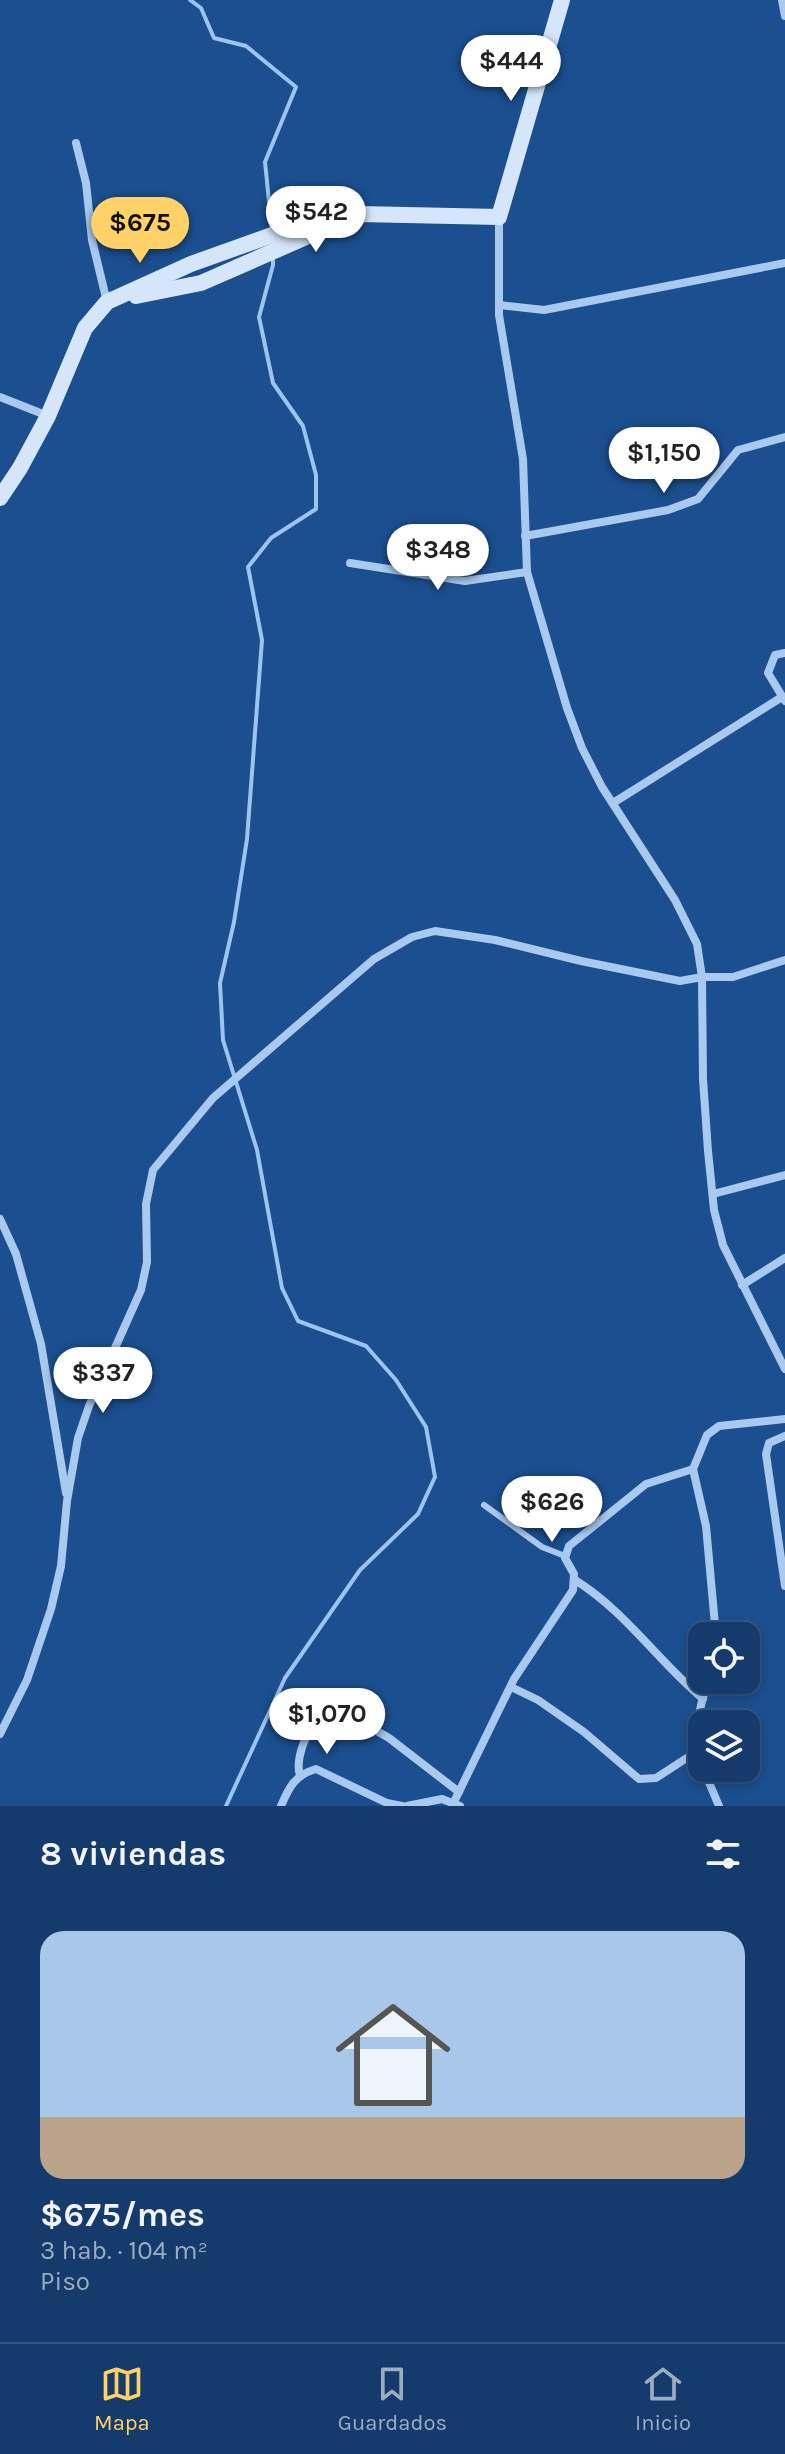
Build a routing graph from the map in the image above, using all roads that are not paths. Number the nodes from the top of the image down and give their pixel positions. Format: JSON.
{"nodes":[{"id":1,"x":562,"y":0,"type":"edge"},
{"id":2,"x":782,"y":0,"type":"edge"},
{"id":3,"x":785,"y":16,"type":"edge"},
{"id":4,"x":76,"y":143,"type":"dead end"},
{"id":5,"x":499,"y":217,"type":"junction"},
{"id":6,"x":255,"y":249,"type":"junction"},
{"id":7,"x":785,"y":263,"type":"edge"},
{"id":8,"x":107,"y":302,"type":"junction"},
{"id":9,"x":499,"y":305,"type":"junction"},
{"id":10,"x":0,"y":397,"type":"edge"},
{"id":11,"x":48,"y":416,"type":"junction"},
{"id":12,"x":785,"y":437,"type":"edge"},
{"id":13,"x":0,"y":498,"type":"edge"},
{"id":14,"x":525,"y":536,"type":"junction"},
{"id":15,"x":350,"y":563,"type":"dead end"},
{"id":16,"x":527,"y":572,"type":"junction"},
{"id":17,"x":785,"y":653,"type":"edge"},
{"id":18,"x":784,"y":700,"type":"edge"},
{"id":19,"x":613,"y":803,"type":"junction"},
{"id":20,"x":785,"y":960,"type":"edge"},
{"id":21,"x":702,"y":977,"type":"junction"},
{"id":22,"x":785,"y":1175,"type":"edge"},
{"id":23,"x":713,"y":1194,"type":"junction"},
{"id":24,"x":0,"y":1219,"type":"edge"},
{"id":25,"x":785,"y":1258,"type":"edge"},
{"id":26,"x":742,"y":1285,"type":"junction"},
{"id":27,"x":785,"y":1369,"type":"edge"},
{"id":28,"x":785,"y":1419,"type":"edge"},
{"id":29,"x":785,"y":1436,"type":"edge"},
{"id":30,"x":693,"y":1469,"type":"junction"},
{"id":31,"x":67,"y":1501,"type":"junction"},
{"id":32,"x":484,"y":1505,"type":"dead end"},
{"id":33,"x":565,"y":1556,"type":"junction"},
{"id":34,"x":575,"y":1580,"type":"junction"},
{"id":35,"x":785,"y":1586,"type":"edge"},
{"id":36,"x":715,"y":1622,"type":"edge"},
{"id":37,"x":511,"y":1687,"type":"junction"},
{"id":38,"x":705,"y":1694,"type":"edge"},
{"id":39,"x":703,"y":1699,"type":"junction"},
{"id":40,"x":701,"y":1710,"type":"edge"},
{"id":41,"x":0,"y":1734,"type":"edge"},
{"id":42,"x":688,"y":1757,"type":"edge"},
{"id":43,"x":300,"y":1775,"type":"junction"},
{"id":44,"x":709,"y":1782,"type":"edge"},
{"id":45,"x":459,"y":1792,"type":"junction"},
{"id":46,"x":456,"y":1805,"type":"edge"},
{"id":47,"x":281,"y":1806,"type":"edge"},
{"id":48,"x":405,"y":1806,"type":"edge"},
{"id":49,"x":719,"y":1806,"type":"edge"}],
"edges":[{"from":1,"to":5,"type":"street"},
{"from":2,"to":3,"type":"street"},
{"from":4,"to":8,"type":"street"},
{"from":5,"to":6,"type":"street"},
{"from":5,"to":9,"type":"street"},
{"from":6,"to":8,"type":"street"},
{"from":6,"to":8,"type":"street"},
{"from":7,"to":9,"type":"street"},
{"from":8,"to":11,"type":"street"},
{"from":9,"to":14,"type":"street"},
{"from":10,"to":11,"type":"street"},
{"from":11,"to":13,"type":"street"},
{"from":12,"to":14,"type":"street"},
{"from":14,"to":16,"type":"street"},
{"from":15,"to":16,"type":"street"},
{"from":16,"to":19,"type":"street"},
{"from":17,"to":18,"type":"street"},
{"from":18,"to":19,"type":"street"},
{"from":19,"to":21,"type":"street"},
{"from":20,"to":21,"type":"street"},
{"from":21,"to":23,"type":"street"},
{"from":21,"to":31,"type":"street"},
{"from":22,"to":23,"type":"street"},
{"from":23,"to":26,"type":"street"},
{"from":24,"to":31,"type":"street"},
{"from":25,"to":26,"type":"street"},
{"from":26,"to":27,"type":"street"},
{"from":28,"to":30,"type":"street"},
{"from":29,"to":35,"type":"street"},
{"from":30,"to":33,"type":"street"},
{"from":30,"to":36,"type":"street"},
{"from":31,"to":41,"type":"street"},
{"from":32,"to":33,"type":"lane"},
{"from":33,"to":34,"type":"street"},
{"from":34,"to":37,"type":"street"},
{"from":34,"to":39,"type":"street"},
{"from":37,"to":42,"type":"street"},
{"from":37,"to":45,"type":"street"},
{"from":38,"to":39,"type":"street"},
{"from":39,"to":40,"type":"street"},
{"from":43,"to":45,"type":"street"},
{"from":43,"to":47,"type":"street"},
{"from":43,"to":48,"type":"street"},
{"from":44,"to":49,"type":"street"},
{"from":45,"to":46,"type":"street"},
{"from":46,"to":48,"type":"street"}]}
